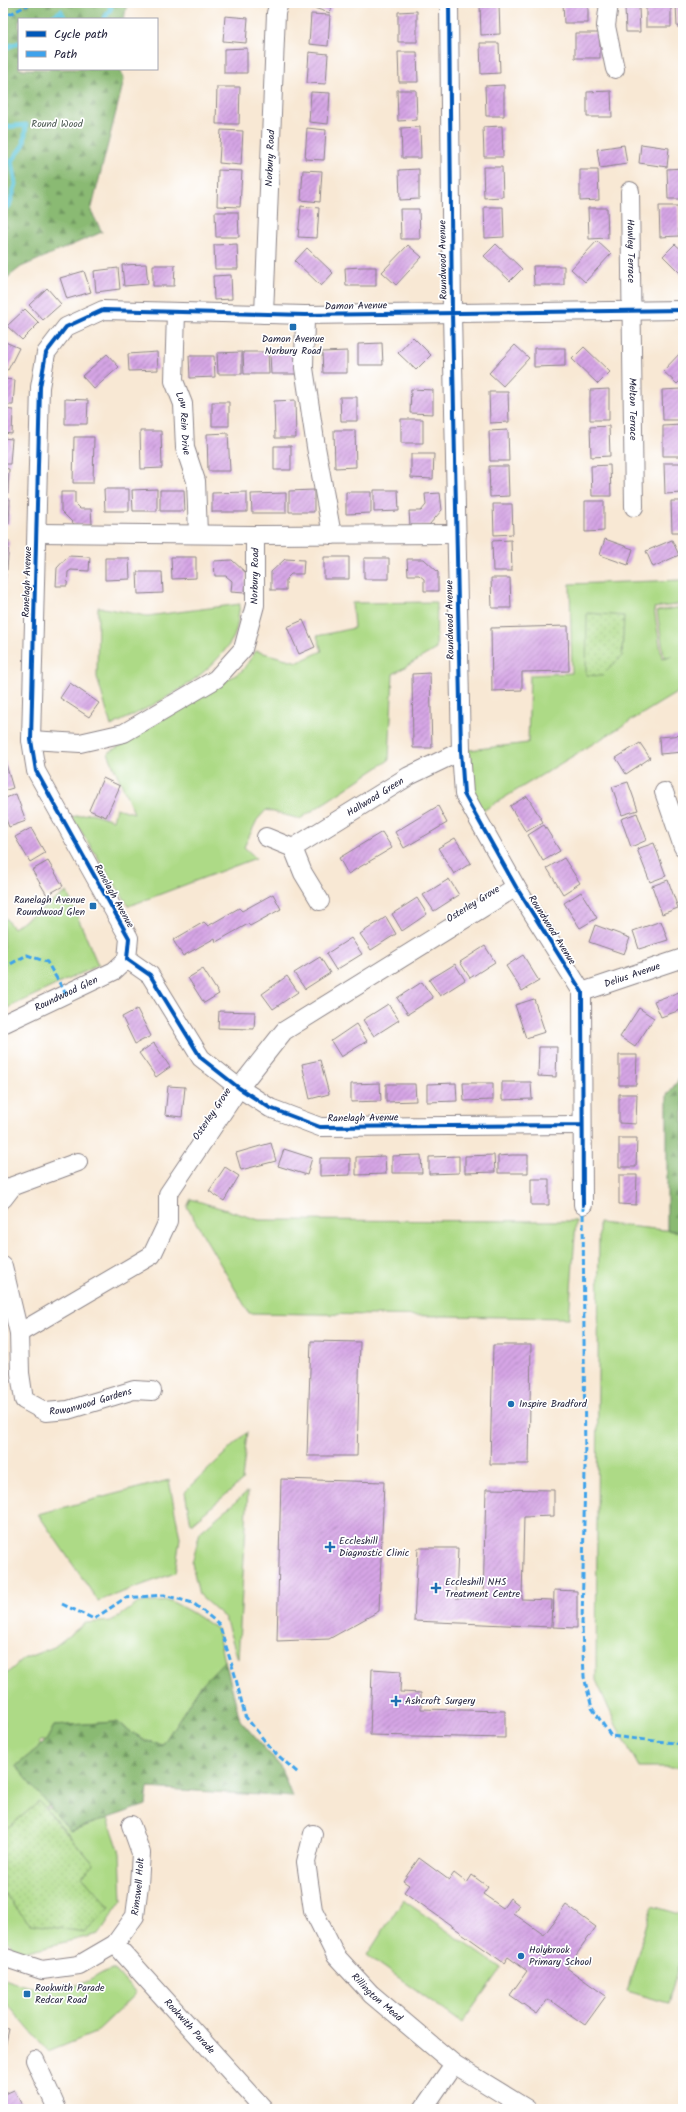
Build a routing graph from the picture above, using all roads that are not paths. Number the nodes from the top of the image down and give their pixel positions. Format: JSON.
{"nodes":[{"id":1,"x":278,"y":3,"type":"edge"},
{"id":2,"x":449,"y":3,"type":"edge"},
{"id":3,"x":609,"y":3,"type":"edge"},
{"id":4,"x":615,"y":69,"type":"dead end"},
{"id":5,"x":630,"y":191,"type":"dead end"},
{"id":6,"x":630,"y":310,"type":"junction"},
{"id":7,"x":683,"y":310,"type":"edge"},
{"id":8,"x":176,"y":312,"type":"junction"},
{"id":9,"x":452,"y":313,"type":"junction"},
{"id":10,"x":264,"y":314,"type":"junction"},
{"id":11,"x":305,"y":315,"type":"junction"},
{"id":12,"x":46,"y":353,"type":"joint"},
{"id":13,"x":634,"y":507,"type":"dead end"},
{"id":14,"x":36,"y":533,"type":"junction"},
{"id":15,"x":198,"y":534,"type":"junction"},
{"id":16,"x":456,"y":534,"type":"junction"},
{"id":17,"x":255,"y":535,"type":"junction"},
{"id":18,"x":332,"y":535,"type":"junction"},
{"id":19,"x":31,"y":740,"type":"junction"},
{"id":20,"x":461,"y":751,"type":"junction"},
{"id":21,"x":664,"y":792,"type":"dead end"},
{"id":22,"x":266,"y":837,"type":"dead end"},
{"id":23,"x":683,"y":847,"type":"edge"},
{"id":24,"x":293,"y":848,"type":"junction"},
{"id":25,"x":516,"y":887,"type":"junction"},
{"id":26,"x":320,"y":901,"type":"dead end"},
{"id":27,"x":683,"y":958,"type":"edge"},
{"id":28,"x":127,"y":959,"type":"junction"},
{"id":29,"x":582,"y":992,"type":"junction"},
{"id":30,"x":3,"y":1024,"type":"edge"},
{"id":31,"x":239,"y":1088,"type":"junction"},
{"id":32,"x":582,"y":1125,"type":"junction"},
{"id":33,"x":78,"y":1162,"type":"dead end"},
{"id":34,"x":3,"y":1199,"type":"edge"},
{"id":35,"x":583,"y":1205,"type":"dead end"},
{"id":36,"x":3,"y":1266,"type":"edge"},
{"id":37,"x":19,"y":1333,"type":"junction"},
{"id":38,"x":152,"y":1391,"type":"dead end"},
{"id":39,"x":131,"y":1825,"type":"dead end"},
{"id":40,"x":313,"y":1834,"type":"dead end"},
{"id":41,"x":115,"y":1944,"type":"junction"},
{"id":42,"x":3,"y":1957,"type":"edge"},
{"id":43,"x":35,"y":2060,"type":"dead end"},
{"id":44,"x":454,"y":2064,"type":"junction"},
{"id":45,"x":57,"y":2109,"type":"edge"},
{"id":46,"x":264,"y":2109,"type":"edge"},
{"id":47,"x":422,"y":2109,"type":"edge"},
{"id":48,"x":527,"y":2109,"type":"edge"}],
"edges":[{"from":1,"to":10,"type":"street","name":"Norbury Road"},
{"from":2,"to":9,"type":"street","name":"Roundwood Avenue"},
{"from":3,"to":4,"type":"street"},
{"from":5,"to":6,"type":"street","name":"Hawley Terrace"},
{"from":6,"to":7,"type":"street","name":"Damon Avenue"},
{"from":6,"to":9,"type":"street","name":"Damon Avenue"},
{"from":6,"to":13,"type":"street","name":"Melton Terrace"},
{"from":8,"to":10,"type":"street","name":"Damon Avenue"},
{"from":8,"to":12,"type":"street","name":"Damon Avenue"},
{"from":8,"to":15,"type":"street","name":"Low Rein Drive"},
{"from":9,"to":11,"type":"street","name":"Damon Avenue"},
{"from":9,"to":16,"type":"street","name":"Roundwood Avenue"},
{"from":10,"to":11,"type":"street","name":"Damon Avenue"},
{"from":11,"to":18,"type":"street"},
{"from":12,"to":14,"type":"street","name":"Ranelagh Avenue"},
{"from":14,"to":15,"type":"street","name":"Ranelagh Avenue"},
{"from":14,"to":19,"type":"street","name":"Ranelagh Avenue"},
{"from":15,"to":17,"type":"street","name":"Ranelagh Avenue"},
{"from":16,"to":18,"type":"street","name":"Norbury Road"},
{"from":16,"to":20,"type":"street","name":"Roundwood Avenue"},
{"from":17,"to":18,"type":"street","name":"Norbury Road"},
{"from":17,"to":19,"type":"street","name":"Norbury Road"},
{"from":19,"to":28,"type":"street","name":"Ranelagh Avenue"},
{"from":20,"to":24,"type":"street","name":"Hallwood Green"},
{"from":20,"to":25,"type":"street","name":"Roundwood Avenue"},
{"from":21,"to":23,"type":"street"},
{"from":22,"to":24,"type":"street"},
{"from":24,"to":26,"type":"street"},
{"from":25,"to":29,"type":"street","name":"Roundwood Avenue"},
{"from":25,"to":31,"type":"street","name":"Osterley Grove"},
{"from":27,"to":29,"type":"street","name":"Delius Avenue"},
{"from":28,"to":30,"type":"street","name":"Roundwood Glen"},
{"from":28,"to":31,"type":"street","name":"Ranelagh Avenue"},
{"from":29,"to":32,"type":"street"},
{"from":31,"to":32,"type":"street","name":"Ranelagh Avenue"},
{"from":31,"to":37,"type":"street","name":"Osterley Grove"},
{"from":32,"to":35,"type":"street"},
{"from":33,"to":34,"type":"street"},
{"from":36,"to":37,"type":"street","name":"Rowanwood Gardens"},
{"from":37,"to":38,"type":"street","name":"Rowanwood Gardens"},
{"from":39,"to":41,"type":"street","name":"Rimswell Holt"},
{"from":40,"to":44,"type":"street","name":"Rillington Mead"},
{"from":41,"to":42,"type":"street","name":"Rimswell Holt"},
{"from":41,"to":46,"type":"street","name":"Rookwith Parade"},
{"from":43,"to":45,"type":"street"},
{"from":44,"to":47,"type":"street"},
{"from":44,"to":48,"type":"street","name":"Rillington Mead"}]}
